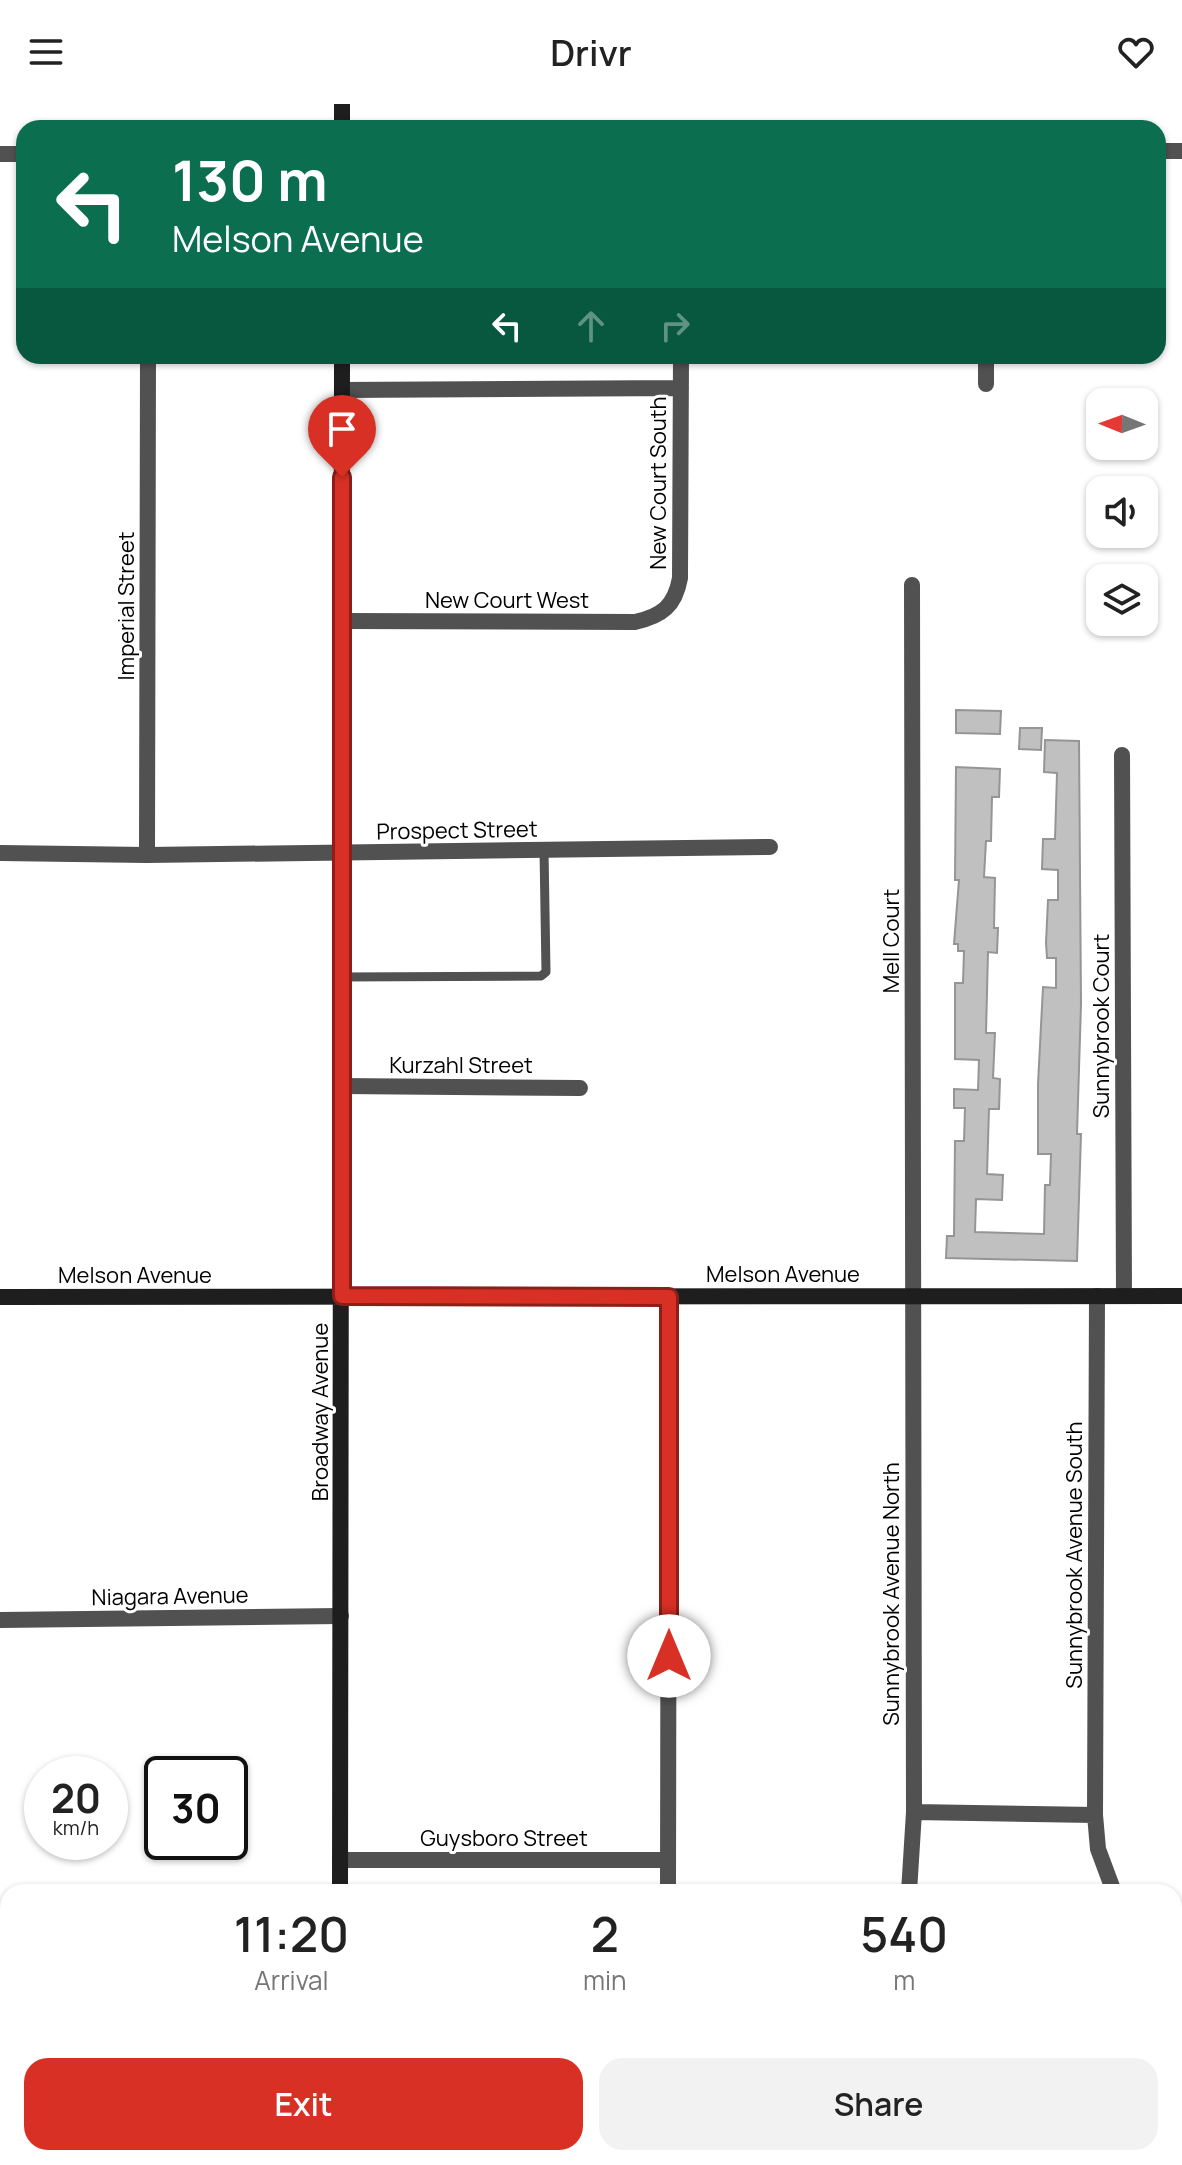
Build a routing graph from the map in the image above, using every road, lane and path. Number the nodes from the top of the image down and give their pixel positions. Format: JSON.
{"nodes":[{"id":1,"x":148,"y":364,"type":"edge"},
{"id":2,"x":342,"y":364,"type":"edge"},
{"id":3,"x":681,"y":364,"type":"edge"},
{"id":4,"x":986,"y":364,"type":"edge"},
{"id":5,"x":986,"y":384,"type":"dead end"},
{"id":6,"x":681,"y":388,"type":"junction"},
{"id":7,"x":342,"y":390,"type":"junction"},
{"id":8,"x":912,"y":585,"type":"dead end"},
{"id":9,"x":668,"y":609,"type":"joint"},
{"id":10,"x":342,"y":621,"type":"junction"},
{"id":11,"x":1122,"y":755,"type":"dead end"},
{"id":12,"x":770,"y":847,"type":"dead end"},
{"id":13,"x":544,"y":850,"type":"junction"},
{"id":14,"x":0,"y":853,"type":"edge"},
{"id":15,"x":341,"y":853,"type":"junction"},
{"id":16,"x":147,"y":855,"type":"junction"},
{"id":17,"x":341,"y":977,"type":"junction"},
{"id":18,"x":341,"y":1086,"type":"junction"},
{"id":19,"x":580,"y":1088,"type":"dead end"},
{"id":20,"x":342,"y":1296,"type":"junction"},
{"id":21,"x":913,"y":1296,"type":"junction"},
{"id":22,"x":1097,"y":1296,"type":"junction"},
{"id":23,"x":1124,"y":1296,"type":"junction"},
{"id":24,"x":1182,"y":1296,"type":"edge"},
{"id":25,"x":0,"y":1297,"type":"edge"},
{"id":26,"x":669,"y":1297,"type":"junction"},
{"id":27,"x":341,"y":1616,"type":"junction"},
{"id":28,"x":0,"y":1620,"type":"edge"},
{"id":29,"x":914,"y":1812,"type":"junction"},
{"id":30,"x":1095,"y":1815,"type":"junction"},
{"id":31,"x":340,"y":1860,"type":"junction"},
{"id":32,"x":668,"y":1860,"type":"junction"},
{"id":33,"x":340,"y":1884,"type":"edge"},
{"id":34,"x":668,"y":1884,"type":"edge"},
{"id":35,"x":910,"y":1884,"type":"edge"},
{"id":36,"x":1111,"y":1884,"type":"edge"}],
"edges":[{"from":1,"to":16,"type":"street","name":"Imperial Street"},
{"from":2,"to":7,"type":"street","name":"Broadway Avenue"},
{"from":3,"to":6,"type":"street","name":"New Court South"},
{"from":4,"to":5,"type":"street"},
{"from":6,"to":7,"type":"street"},
{"from":6,"to":9,"type":"street","name":"New Court South"},
{"from":7,"to":10,"type":"street","name":"Broadway Avenue"},
{"from":8,"to":21,"type":"street","name":"Mell Court"},
{"from":9,"to":10,"type":"street","name":"New Court West"},
{"from":10,"to":15,"type":"street","name":"Broadway Avenue"},
{"from":11,"to":23,"type":"street","name":"Sunnybrook Court"},
{"from":12,"to":13,"type":"street","name":"Prospect Street"},
{"from":13,"to":15,"type":"street","name":"Prospect Street"},
{"from":13,"to":17,"type":"lane"},
{"from":14,"to":16,"type":"street","name":"Prospect Street"},
{"from":15,"to":16,"type":"street","name":"Prospect Street"},
{"from":15,"to":17,"type":"street","name":"Broadway Avenue"},
{"from":17,"to":18,"type":"street","name":"Broadway Avenue"},
{"from":18,"to":19,"type":"street","name":"Kurzahl Street"},
{"from":18,"to":20,"type":"street","name":"Broadway Avenue"},
{"from":20,"to":25,"type":"street","name":"Melson Avenue"},
{"from":20,"to":26,"type":"street","name":"Melson Avenue"},
{"from":20,"to":27,"type":"street","name":"Broadway Avenue"},
{"from":21,"to":22,"type":"street","name":"Melson Avenue"},
{"from":21,"to":26,"type":"street","name":"Melson Avenue"},
{"from":21,"to":29,"type":"street","name":"Sunnybrook Avenue North"},
{"from":22,"to":23,"type":"street","name":"Melson Avenue"},
{"from":22,"to":30,"type":"street","name":"Sunnybrook Avenue South"},
{"from":23,"to":24,"type":"street","name":"Melson Avenue"},
{"from":26,"to":32,"type":"street"},
{"from":27,"to":28,"type":"street","name":"Niagara Avenue"},
{"from":27,"to":31,"type":"street","name":"Broadway Avenue"},
{"from":29,"to":30,"type":"street"},
{"from":29,"to":35,"type":"street","name":"Sunnybrook Avenue North"},
{"from":30,"to":36,"type":"street","name":"Sunnybrook Avenue South"},
{"from":31,"to":32,"type":"street","name":"Guysboro Street"},
{"from":31,"to":33,"type":"street","name":"Broadway Avenue"},
{"from":32,"to":34,"type":"street"}]}
